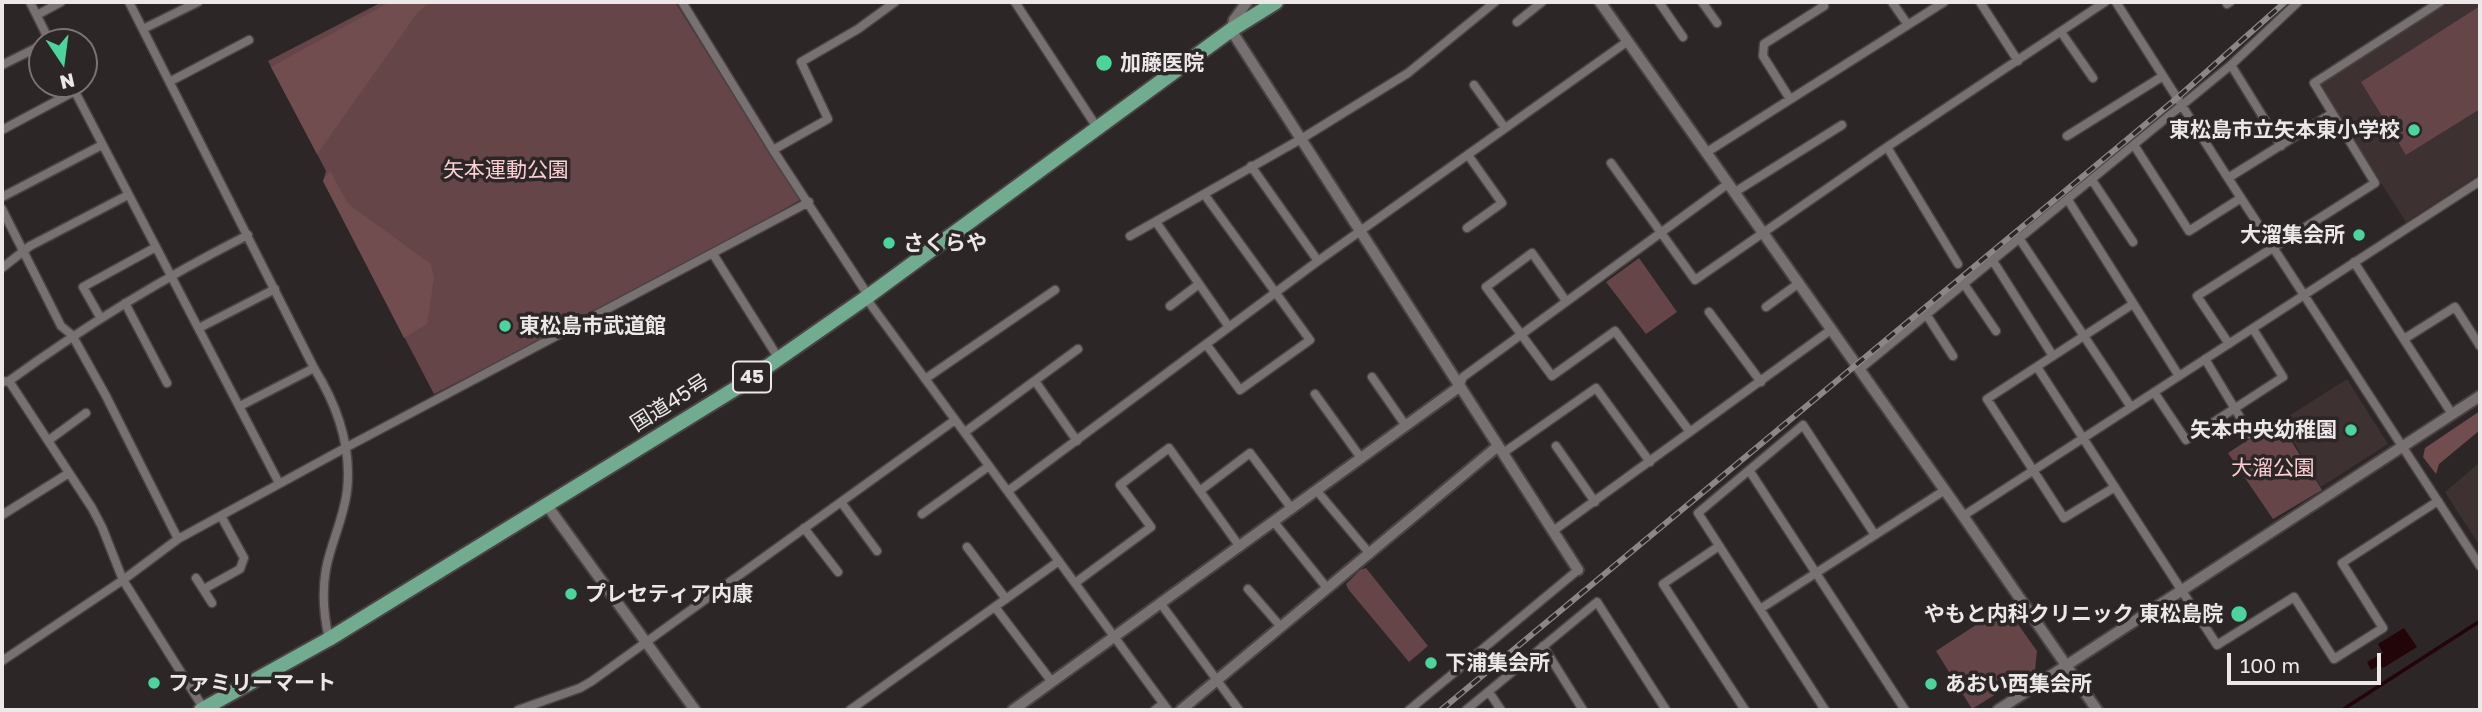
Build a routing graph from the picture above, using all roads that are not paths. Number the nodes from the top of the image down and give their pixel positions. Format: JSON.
{"nodes":[{"id":1,"x":30,"y":2,"type":"edge"},
{"id":2,"x":61,"y":2,"type":"edge"},
{"id":3,"x":129,"y":2,"type":"edge"},
{"id":4,"x":198,"y":2,"type":"edge"},
{"id":5,"x":682,"y":2,"type":"edge"},
{"id":6,"x":895,"y":2,"type":"edge"},
{"id":7,"x":1016,"y":2,"type":"edge"},
{"id":8,"x":1247,"y":2,"type":"edge"},
{"id":9,"x":1276,"y":2,"type":"edge"},
{"id":10,"x":1495,"y":2,"type":"edge"},
{"id":11,"x":1542,"y":2,"type":"edge"},
{"id":12,"x":1600,"y":2,"type":"edge"},
{"id":13,"x":1659,"y":2,"type":"edge"},
{"id":14,"x":1702,"y":2,"type":"edge"},
{"id":15,"x":1822,"y":2,"type":"edge"},
{"id":16,"x":1892,"y":2,"type":"edge"},
{"id":17,"x":1944,"y":2,"type":"edge"},
{"id":18,"x":1980,"y":2,"type":"edge"},
{"id":19,"x":2105,"y":2,"type":"edge"},
{"id":20,"x":2116,"y":2,"type":"edge"},
{"id":21,"x":2298,"y":2,"type":"edge"},
{"id":22,"x":2440,"y":2,"type":"edge"},
{"id":23,"x":37,"y":15,"type":"junction"},
{"id":24,"x":1517,"y":22,"type":"dead end"},
{"id":25,"x":1717,"y":23,"type":"dead end"},
{"id":26,"x":1908,"y":25,"type":"junction"},
{"id":27,"x":42,"y":28,"type":"edge"},
{"id":28,"x":142,"y":29,"type":"junction"},
{"id":29,"x":1231,"y":30,"type":"junction"},
{"id":30,"x":2061,"y":32,"type":"junction"},
{"id":31,"x":1683,"y":37,"type":"dead end"},
{"id":32,"x":249,"y":40,"type":"dead end"},
{"id":33,"x":1628,"y":41,"type":"junction"},
{"id":34,"x":28,"y":52,"type":"edge"},
{"id":35,"x":2018,"y":61,"type":"junction"},
{"id":36,"x":2,"y":65,"type":"edge"},
{"id":37,"x":2231,"y":65,"type":"junction"},
{"id":38,"x":2163,"y":76,"type":"junction"},
{"id":39,"x":2093,"y":78,"type":"dead end"},
{"id":40,"x":171,"y":81,"type":"junction"},
{"id":41,"x":1474,"y":85,"type":"dead end"},
{"id":42,"x":56,"y":98,"type":"edge"},
{"id":43,"x":78,"y":98,"type":"edge"},
{"id":44,"x":1790,"y":99,"type":"junction"},
{"id":45,"x":2182,"y":106,"type":"junction"},
{"id":46,"x":2331,"y":114,"type":"junction"},
{"id":47,"x":1842,"y":125,"type":"dead end"},
{"id":48,"x":1505,"y":128,"type":"junction"},
{"id":49,"x":1098,"y":129,"type":"junction"},
{"id":50,"x":2,"y":130,"type":"edge"},
{"id":51,"x":2067,"y":136,"type":"dead end"},
{"id":52,"x":1301,"y":139,"type":"junction"},
{"id":53,"x":102,"y":145,"type":"junction"},
{"id":54,"x":2134,"y":145,"type":"junction"},
{"id":55,"x":2281,"y":146,"type":"junction"},
{"id":56,"x":1887,"y":147,"type":"junction"},
{"id":57,"x":774,"y":150,"type":"junction"},
{"id":58,"x":1707,"y":152,"type":"junction"},
{"id":59,"x":1468,"y":155,"type":"junction"},
{"id":60,"x":1611,"y":163,"type":"dead end"},
{"id":61,"x":1251,"y":166,"type":"junction"},
{"id":62,"x":2228,"y":178,"type":"junction"},
{"id":63,"x":2092,"y":180,"type":"junction"},
{"id":64,"x":2480,"y":181,"type":"edge"},
{"id":65,"x":1732,"y":188,"type":"junction"},
{"id":66,"x":1204,"y":194,"type":"junction"},
{"id":67,"x":128,"y":195,"type":"junction"},
{"id":68,"x":2,"y":197,"type":"edge"},
{"id":69,"x":2241,"y":198,"type":"junction"},
{"id":70,"x":2068,"y":200,"type":"junction"},
{"id":71,"x":809,"y":202,"type":"junction"},
{"id":72,"x":2,"y":209,"type":"edge"},
{"id":73,"x":1156,"y":222,"type":"junction"},
{"id":74,"x":1467,"y":228,"type":"dead end"},
{"id":75,"x":1361,"y":231,"type":"junction"},
{"id":76,"x":1762,"y":232,"type":"junction"},
{"id":77,"x":1661,"y":233,"type":"junction"},
{"id":78,"x":248,"y":234,"type":"junction"},
{"id":79,"x":1130,"y":236,"type":"dead end"},
{"id":80,"x":2019,"y":238,"type":"junction"},
{"id":81,"x":2133,"y":242,"type":"dead end"},
{"id":82,"x":156,"y":247,"type":"junction"},
{"id":83,"x":2273,"y":247,"type":"junction"},
{"id":84,"x":23,"y":252,"type":"junction"},
{"id":85,"x":713,"y":254,"type":"junction"},
{"id":86,"x":1318,"y":261,"type":"junction"},
{"id":87,"x":1993,"y":261,"type":"junction"},
{"id":88,"x":2354,"y":262,"type":"junction"},
{"id":89,"x":1958,"y":264,"type":"dead end"},
{"id":90,"x":2,"y":268,"type":"edge"},
{"id":91,"x":171,"y":275,"type":"junction"},
{"id":92,"x":1799,"y":283,"type":"junction"},
{"id":93,"x":1199,"y":284,"type":"junction"},
{"id":94,"x":1964,"y":284,"type":"junction"},
{"id":95,"x":275,"y":289,"type":"junction"},
{"id":96,"x":1055,"y":290,"type":"dead end"},
{"id":97,"x":1275,"y":293,"type":"junction"},
{"id":98,"x":2304,"y":296,"type":"junction"},
{"id":99,"x":867,"y":297,"type":"junction"},
{"id":100,"x":1566,"y":301,"type":"junction"},
{"id":101,"x":125,"y":303,"type":"junction"},
{"id":102,"x":2133,"y":304,"type":"junction"},
{"id":103,"x":1170,"y":306,"type":"dead end"},
{"id":104,"x":1766,"y":307,"type":"dead end"},
{"id":105,"x":1709,"y":312,"type":"dead end"},
{"id":106,"x":1926,"y":314,"type":"junction"},
{"id":107,"x":100,"y":317,"type":"junction"},
{"id":108,"x":1229,"y":327,"type":"junction"},
{"id":109,"x":199,"y":328,"type":"junction"},
{"id":110,"x":1832,"y":329,"type":"junction"},
{"id":111,"x":2253,"y":329,"type":"junction"},
{"id":112,"x":1996,"y":331,"type":"dead end"},
{"id":113,"x":1521,"y":334,"type":"junction"},
{"id":114,"x":72,"y":335,"type":"junction"},
{"id":115,"x":2083,"y":337,"type":"junction"},
{"id":116,"x":2404,"y":339,"type":"junction"},
{"id":117,"x":1206,"y":344,"type":"junction"},
{"id":118,"x":2229,"y":344,"type":"junction"},
{"id":119,"x":2480,"y":346,"type":"edge"},
{"id":120,"x":1077,"y":349,"type":"dead end"},
{"id":121,"x":1953,"y":356,"type":"dead end"},
{"id":122,"x":2053,"y":356,"type":"junction"},
{"id":123,"x":779,"y":359,"type":"junction"},
{"id":124,"x":2205,"y":359,"type":"junction"},
{"id":125,"x":2037,"y":367,"type":"junction"},
{"id":126,"x":314,"y":368,"type":"junction"},
{"id":127,"x":1860,"y":369,"type":"junction"},
{"id":128,"x":2179,"y":376,"type":"junction"},
{"id":129,"x":1372,"y":377,"type":"dead end"},
{"id":130,"x":925,"y":379,"type":"junction"},
{"id":131,"x":1035,"y":381,"type":"junction"},
{"id":132,"x":5,"y":382,"type":"edge"},
{"id":133,"x":1761,"y":382,"type":"junction"},
{"id":134,"x":167,"y":383,"type":"dead end"},
{"id":135,"x":1459,"y":387,"type":"junction"},
{"id":136,"x":2154,"y":392,"type":"junction"},
{"id":137,"x":1315,"y":394,"type":"dead end"},
{"id":138,"x":2480,"y":396,"type":"edge"},
{"id":139,"x":240,"y":406,"type":"junction"},
{"id":140,"x":2131,"y":407,"type":"junction"},
{"id":141,"x":2235,"y":408,"type":"junction"},
{"id":142,"x":86,"y":413,"type":"dead end"},
{"id":143,"x":2452,"y":414,"type":"junction"},
{"id":144,"x":955,"y":420,"type":"junction"},
{"id":145,"x":1406,"y":426,"type":"junction"},
{"id":146,"x":965,"y":432,"type":"junction"},
{"id":147,"x":1690,"y":432,"type":"junction"},
{"id":148,"x":2250,"y":434,"type":"dead end"},
{"id":149,"x":2084,"y":438,"type":"junction"},
{"id":150,"x":49,"y":440,"type":"junction"},
{"id":151,"x":1077,"y":441,"type":"junction"},
{"id":152,"x":1556,"y":446,"type":"dead end"},
{"id":153,"x":2403,"y":446,"type":"junction"},
{"id":154,"x":345,"y":448,"type":"junction"},
{"id":155,"x":1500,"y":449,"type":"junction"},
{"id":156,"x":1361,"y":458,"type":"junction"},
{"id":157,"x":1650,"y":461,"type":"junction"},
{"id":158,"x":989,"y":466,"type":"junction"},
{"id":159,"x":1749,"y":470,"type":"junction"},
{"id":160,"x":2033,"y":471,"type":"junction"},
{"id":161,"x":69,"y":473,"type":"junction"},
{"id":162,"x":279,"y":483,"type":"junction"},
{"id":163,"x":2115,"y":487,"type":"junction"},
{"id":164,"x":1945,"y":490,"type":"junction"},
{"id":165,"x":1008,"y":491,"type":"junction"},
{"id":166,"x":1201,"y":491,"type":"junction"},
{"id":167,"x":1317,"y":491,"type":"junction"},
{"id":168,"x":2438,"y":501,"type":"junction"},
{"id":169,"x":841,"y":502,"type":"junction"},
{"id":170,"x":1595,"y":502,"type":"junction"},
{"id":171,"x":547,"y":504,"type":"junction"},
{"id":172,"x":1292,"y":509,"type":"junction"},
{"id":173,"x":922,"y":514,"type":"dead end"},
{"id":174,"x":2,"y":515,"type":"edge"},
{"id":175,"x":221,"y":516,"type":"junction"},
{"id":176,"x":1964,"y":516,"type":"junction"},
{"id":177,"x":1274,"y":522,"type":"junction"},
{"id":178,"x":804,"y":528,"type":"junction"},
{"id":179,"x":1553,"y":531,"type":"junction"},
{"id":180,"x":1875,"y":536,"type":"junction"},
{"id":181,"x":178,"y":539,"type":"junction"},
{"id":182,"x":1719,"y":546,"type":"junction"},
{"id":183,"x":967,"y":547,"type":"dead end"},
{"id":184,"x":1240,"y":547,"type":"junction"},
{"id":185,"x":877,"y":551,"type":"dead end"},
{"id":186,"x":1370,"y":554,"type":"junction"},
{"id":187,"x":1059,"y":561,"type":"junction"},
{"id":188,"x":2480,"y":566,"type":"edge"},
{"id":189,"x":1578,"y":570,"type":"joint"},
{"id":190,"x":838,"y":572,"type":"dead end"},
{"id":191,"x":1816,"y":573,"type":"junction"},
{"id":192,"x":196,"y":578,"type":"dead end"},
{"id":193,"x":123,"y":580,"type":"junction"},
{"id":194,"x":1075,"y":583,"type":"junction"},
{"id":195,"x":1327,"y":588,"type":"junction"},
{"id":196,"x":204,"y":589,"type":"junction"},
{"id":197,"x":1248,"y":589,"type":"dead end"},
{"id":198,"x":2182,"y":590,"type":"junction"},
{"id":199,"x":1006,"y":599,"type":"junction"},
{"id":200,"x":212,"y":603,"type":"dead end"},
{"id":201,"x":1161,"y":604,"type":"junction"},
{"id":202,"x":995,"y":607,"type":"junction"},
{"id":203,"x":1760,"y":609,"type":"junction"},
{"id":204,"x":1281,"y":627,"type":"junction"},
{"id":205,"x":1114,"y":637,"type":"junction"},
{"id":206,"x":329,"y":639,"type":"junction"},
{"id":207,"x":645,"y":642,"type":"junction"},
{"id":208,"x":1543,"y":646,"type":"junction"},
{"id":209,"x":2,"y":661,"type":"edge"},
{"id":210,"x":2066,"y":667,"type":"junction"},
{"id":211,"x":1218,"y":680,"type":"junction"},
{"id":212,"x":1052,"y":682,"type":"junction"},
{"id":213,"x":1489,"y":692,"type":"junction"},
{"id":214,"x":541,"y":702,"type":"junction"},
{"id":215,"x":1166,"y":707,"type":"edge"},
{"id":216,"x":202,"y":710,"type":"edge"},
{"id":217,"x":519,"y":710,"type":"edge"},
{"id":218,"x":547,"y":710,"type":"edge"},
{"id":219,"x":695,"y":710,"type":"edge"},
{"id":220,"x":850,"y":710,"type":"edge"},
{"id":221,"x":1013,"y":710,"type":"edge"},
{"id":222,"x":1155,"y":710,"type":"edge"},
{"id":223,"x":1181,"y":710,"type":"edge"},
{"id":224,"x":1239,"y":710,"type":"edge"},
{"id":225,"x":1409,"y":710,"type":"edge"},
{"id":226,"x":1466,"y":710,"type":"edge"},
{"id":227,"x":1501,"y":710,"type":"edge"},
{"id":228,"x":1583,"y":710,"type":"edge"},
{"id":229,"x":1666,"y":710,"type":"edge"},
{"id":230,"x":1745,"y":710,"type":"edge"},
{"id":231,"x":1825,"y":710,"type":"edge"},
{"id":232,"x":1905,"y":710,"type":"edge"},
{"id":233,"x":1997,"y":710,"type":"edge"},
{"id":234,"x":2097,"y":710,"type":"edge"}],
"edges":[{"from":1,"to":23,"type":"street"},
{"from":2,"to":23,"type":"street"},
{"from":3,"to":28,"type":"street"},
{"from":4,"to":28,"type":"street"},
{"from":5,"to":57,"type":"street"},
{"from":6,"to":57,"type":"street"},
{"from":7,"to":49,"type":"street"},
{"from":8,"to":29,"type":"street"},
{"from":9,"to":29,"type":"highway","name":"国道45号","number":"45"},
{"from":10,"to":52,"type":"street"},
{"from":11,"to":24,"type":"street"},
{"from":12,"to":33,"type":"street"},
{"from":13,"to":31,"type":"street"},
{"from":14,"to":25,"type":"street"},
{"from":15,"to":44,"type":"street"},
{"from":16,"to":26,"type":"street"},
{"from":17,"to":26,"type":"street"},
{"from":18,"to":35,"type":"street"},
{"from":19,"to":30,"type":"street"},
{"from":20,"to":38,"type":"street"},
{"from":21,"to":37,"type":"street"},
{"from":22,"to":46,"type":"street"},
{"from":23,"to":27,"type":"street"},
{"from":26,"to":44,"type":"street"},
{"from":28,"to":40,"type":"street"},
{"from":29,"to":49,"type":"highway","name":"国道45号","number":"45"},
{"from":29,"to":52,"type":"street"},
{"from":30,"to":35,"type":"street"},
{"from":30,"to":39,"type":"street"},
{"from":32,"to":40,"type":"street"},
{"from":33,"to":48,"type":"street"},
{"from":33,"to":58,"type":"street"},
{"from":34,"to":36,"type":"street"},
{"from":35,"to":56,"type":"street"},
{"from":37,"to":45,"type":"street"},
{"from":37,"to":55,"type":"street"},
{"from":38,"to":45,"type":"street"},
{"from":38,"to":51,"type":"street"},
{"from":40,"to":78,"type":"street"},
{"from":41,"to":48,"type":"street"},
{"from":42,"to":50,"type":"street"},
{"from":43,"to":53,"type":"street"},
{"from":44,"to":58,"type":"street"},
{"from":45,"to":54,"type":"street"},
{"from":45,"to":62,"type":"street"},
{"from":46,"to":55,"type":"street"},
{"from":46,"to":83,"type":"street"},
{"from":47,"to":65,"type":"street"},
{"from":48,"to":59,"type":"street"},
{"from":49,"to":99,"type":"highway","name":"国道45号","number":"45"},
{"from":52,"to":61,"type":"street"},
{"from":52,"to":75,"type":"street"},
{"from":53,"to":67,"type":"street"},
{"from":53,"to":68,"type":"street"},
{"from":54,"to":63,"type":"street"},
{"from":54,"to":69,"type":"street"},
{"from":55,"to":62,"type":"street"},
{"from":56,"to":76,"type":"street"},
{"from":56,"to":89,"type":"street"},
{"from":57,"to":71,"type":"street"},
{"from":58,"to":65,"type":"street"},
{"from":59,"to":74,"type":"street"},
{"from":59,"to":75,"type":"street"},
{"from":60,"to":77,"type":"street"},
{"from":61,"to":66,"type":"street"},
{"from":61,"to":86,"type":"street"},
{"from":62,"to":69,"type":"street"},
{"from":63,"to":70,"type":"street"},
{"from":63,"to":81,"type":"street"},
{"from":64,"to":88,"type":"street"},
{"from":65,"to":76,"type":"street"},
{"from":65,"to":77,"type":"street"},
{"from":66,"to":73,"type":"street"},
{"from":66,"to":97,"type":"street"},
{"from":67,"to":82,"type":"street"},
{"from":67,"to":84,"type":"street"},
{"from":69,"to":83,"type":"street"},
{"from":70,"to":80,"type":"street"},
{"from":70,"to":102,"type":"street"},
{"from":71,"to":85,"type":"street"},
{"from":71,"to":99,"type":"street"},
{"from":72,"to":84,"type":"street"},
{"from":73,"to":79,"type":"street"},
{"from":73,"to":93,"type":"street"},
{"from":75,"to":86,"type":"street"},
{"from":75,"to":135,"type":"street"},
{"from":76,"to":77,"type":"street"},
{"from":76,"to":92,"type":"street"},
{"from":77,"to":100,"type":"street"},
{"from":78,"to":91,"type":"street"},
{"from":78,"to":95,"type":"street"},
{"from":80,"to":87,"type":"street"},
{"from":80,"to":115,"type":"street"},
{"from":82,"to":91,"type":"street"},
{"from":82,"to":107,"type":"street"},
{"from":83,"to":98,"type":"street"},
{"from":83,"to":118,"type":"street"},
{"from":84,"to":90,"type":"street"},
{"from":84,"to":114,"type":"street"},
{"from":85,"to":123,"type":"street"},
{"from":85,"to":154,"type":"street"},
{"from":86,"to":97,"type":"street"},
{"from":87,"to":94,"type":"street"},
{"from":87,"to":122,"type":"street"},
{"from":88,"to":98,"type":"street"},
{"from":88,"to":116,"type":"street"},
{"from":91,"to":101,"type":"street"},
{"from":91,"to":109,"type":"street"},
{"from":92,"to":104,"type":"street"},
{"from":92,"to":110,"type":"street"},
{"from":93,"to":103,"type":"street"},
{"from":93,"to":108,"type":"street"},
{"from":94,"to":106,"type":"street"},
{"from":94,"to":112,"type":"street"},
{"from":95,"to":109,"type":"street"},
{"from":95,"to":126,"type":"street"},
{"from":96,"to":130,"type":"street"},
{"from":97,"to":108,"type":"street"},
{"from":97,"to":117,"type":"street"},
{"from":98,"to":111,"type":"street"},
{"from":98,"to":153,"type":"street"},
{"from":99,"to":123,"type":"highway","name":"国道45号","number":"45"},
{"from":99,"to":130,"type":"street"},
{"from":100,"to":113,"type":"street"},
{"from":100,"to":113,"type":"street"},
{"from":101,"to":107,"type":"street"},
{"from":101,"to":134,"type":"street"},
{"from":102,"to":115,"type":"street"},
{"from":102,"to":128,"type":"street"},
{"from":105,"to":133,"type":"street"},
{"from":106,"to":121,"type":"street"},
{"from":106,"to":127,"type":"street"},
{"from":107,"to":114,"type":"street"},
{"from":108,"to":117,"type":"street"},
{"from":109,"to":139,"type":"street"},
{"from":110,"to":127,"type":"street"},
{"from":110,"to":133,"type":"street"},
{"from":111,"to":118,"type":"street"},
{"from":111,"to":141,"type":"street"},
{"from":113,"to":135,"type":"street"},
{"from":113,"to":147,"type":"street"},
{"from":114,"to":132,"type":"street"},
{"from":114,"to":181,"type":"street"},
{"from":115,"to":122,"type":"street"},
{"from":115,"to":140,"type":"street"},
{"from":116,"to":119,"type":"street"},
{"from":116,"to":143,"type":"street"},
{"from":117,"to":151,"type":"street"},
{"from":118,"to":124,"type":"street"},
{"from":120,"to":131,"type":"street"},
{"from":122,"to":125,"type":"street"},
{"from":123,"to":171,"type":"highway","name":"国道45号","number":"45"},
{"from":124,"to":128,"type":"street"},
{"from":124,"to":141,"type":"street"},
{"from":125,"to":149,"type":"street"},
{"from":125,"to":160,"type":"street"},
{"from":126,"to":139,"type":"street"},
{"from":126,"to":154,"type":"street"},
{"from":127,"to":164,"type":"street"},
{"from":128,"to":136,"type":"street"},
{"from":129,"to":145,"type":"street"},
{"from":130,"to":144,"type":"street"},
{"from":131,"to":146,"type":"street"},
{"from":131,"to":151,"type":"street"},
{"from":132,"to":150,"type":"street"},
{"from":133,"to":147,"type":"street"},
{"from":135,"to":145,"type":"street"},
{"from":135,"to":155,"type":"street"},
{"from":136,"to":140,"type":"street"},
{"from":136,"to":141,"type":"street"},
{"from":137,"to":156,"type":"street"},
{"from":138,"to":143,"type":"street"},
{"from":139,"to":162,"type":"street"},
{"from":140,"to":149,"type":"street"},
{"from":141,"to":148,"type":"street"},
{"from":142,"to":150,"type":"street"},
{"from":143,"to":153,"type":"street"},
{"from":144,"to":146,"type":"street"},
{"from":144,"to":169,"type":"street"},
{"from":145,"to":156,"type":"street"},
{"from":146,"to":158,"type":"street"},
{"from":147,"to":157,"type":"street"},
{"from":149,"to":160,"type":"street"},
{"from":149,"to":163,"type":"street"},
{"from":150,"to":161,"type":"street"},
{"from":151,"to":165,"type":"street"},
{"from":152,"to":170,"type":"street"},
{"from":153,"to":168,"type":"street"},
{"from":153,"to":198,"type":"street"},
{"from":154,"to":162,"type":"street"},
{"from":154,"to":206,"type":"street"},
{"from":155,"to":157,"type":"street"},
{"from":155,"to":179,"type":"street"},
{"from":155,"to":186,"type":"street"},
{"from":156,"to":167,"type":"street"},
{"from":157,"to":170,"type":"street"},
{"from":158,"to":165,"type":"street"},
{"from":158,"to":173,"type":"street"},
{"from":159,"to":180,"type":"street"},
{"from":159,"to":182,"type":"street"},
{"from":159,"to":191,"type":"street"},
{"from":160,"to":163,"type":"street"},
{"from":160,"to":176,"type":"street"},
{"from":161,"to":174,"type":"street"},
{"from":161,"to":193,"type":"street"},
{"from":162,"to":175,"type":"street"},
{"from":163,"to":198,"type":"street"},
{"from":164,"to":176,"type":"street"},
{"from":164,"to":180,"type":"street"},
{"from":165,"to":187,"type":"street"},
{"from":166,"to":172,"type":"street"},
{"from":166,"to":184,"type":"street"},
{"from":166,"to":194,"type":"street"},
{"from":167,"to":172,"type":"street"},
{"from":167,"to":186,"type":"street"},
{"from":168,"to":188,"type":"street"},
{"from":168,"to":198,"type":"street"},
{"from":169,"to":178,"type":"street"},
{"from":169,"to":185,"type":"street"},
{"from":170,"to":179,"type":"street"},
{"from":171,"to":206,"type":"highway","name":"国道45号","number":"45"},
{"from":171,"to":207,"type":"street"},
{"from":172,"to":177,"type":"street"},
{"from":175,"to":181,"type":"street"},
{"from":175,"to":196,"type":"street"},
{"from":176,"to":210,"type":"street"},
{"from":177,"to":184,"type":"street"},
{"from":177,"to":195,"type":"street"},
{"from":178,"to":190,"type":"street"},
{"from":178,"to":207,"type":"street"},
{"from":179,"to":189,"type":"street"},
{"from":180,"to":191,"type":"street"},
{"from":181,"to":193,"type":"street"},
{"from":182,"to":203,"type":"street"},
{"from":182,"to":230,"type":"street"},
{"from":183,"to":199,"type":"street"},
{"from":184,"to":201,"type":"street"},
{"from":186,"to":195,"type":"street"},
{"from":187,"to":194,"type":"street"},
{"from":187,"to":199,"type":"street"},
{"from":189,"to":225,"type":"street"},
{"from":191,"to":203,"type":"street"},
{"from":191,"to":232,"type":"street"},
{"from":192,"to":196,"type":"street"},
{"from":193,"to":209,"type":"street"},
{"from":193,"to":216,"type":"street"},
{"from":194,"to":205,"type":"street"},
{"from":195,"to":204,"type":"street"},
{"from":196,"to":200,"type":"street"},
{"from":197,"to":204,"type":"street"},
{"from":198,"to":210,"type":"street"},
{"from":199,"to":202,"type":"street"},
{"from":201,"to":205,"type":"street"},
{"from":201,"to":211,"type":"street"},
{"from":202,"to":212,"type":"street"},
{"from":202,"to":220,"type":"street"},
{"from":203,"to":231,"type":"street"},
{"from":204,"to":211,"type":"street"},
{"from":205,"to":212,"type":"street"},
{"from":205,"to":215,"type":"street"},
{"from":206,"to":216,"type":"highway","name":"国道45号","number":"45"},
{"from":207,"to":214,"type":"street"},
{"from":207,"to":219,"type":"street"},
{"from":208,"to":213,"type":"street"},
{"from":208,"to":228,"type":"street"},
{"from":208,"to":229,"type":"street"},
{"from":210,"to":233,"type":"street"},
{"from":210,"to":234,"type":"street"},
{"from":211,"to":223,"type":"street"},
{"from":211,"to":224,"type":"street"},
{"from":212,"to":221,"type":"street"},
{"from":213,"to":226,"type":"street"},
{"from":213,"to":227,"type":"street"},
{"from":214,"to":217,"type":"street"},
{"from":214,"to":218,"type":"street"},
{"from":215,"to":222,"type":"street"}]}
